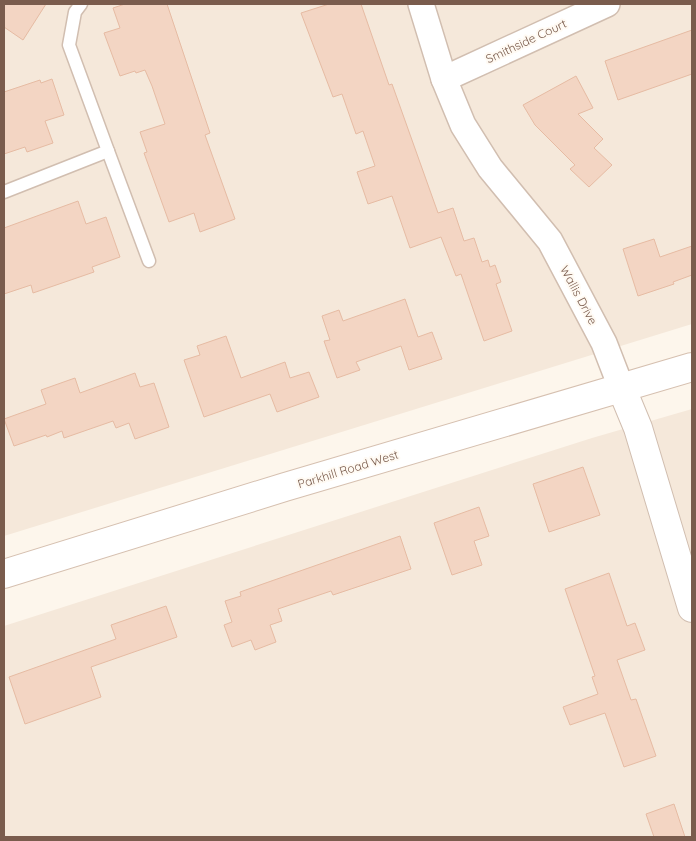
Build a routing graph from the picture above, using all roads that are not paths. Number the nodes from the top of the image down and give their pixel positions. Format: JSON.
{"nodes":[{"id":1,"x":81,"y":4,"type":"edge"},
{"id":2,"x":421,"y":4,"type":"edge"},
{"id":3,"x":607,"y":4,"type":"edge"},
{"id":4,"x":444,"y":79,"type":"junction"},
{"id":5,"x":108,"y":152,"type":"junction"},
{"id":6,"x":4,"y":192,"type":"edge"},
{"id":7,"x":150,"y":261,"type":"dead end"},
{"id":8,"x":692,"y":367,"type":"edge"},
{"id":9,"x":621,"y":387,"type":"junction"},
{"id":10,"x":4,"y":574,"type":"edge"},
{"id":11,"x":692,"y":608,"type":"edge"}],
"edges":[{"from":1,"to":5,"type":"lane"},
{"from":2,"to":4,"type":"street","name":"Wallis Drive"},
{"from":3,"to":4,"type":"street","name":"Smithside Court"},
{"from":4,"to":9,"type":"street","name":"Wallis Drive"},
{"from":5,"to":6,"type":"lane"},
{"from":5,"to":7,"type":"lane"},
{"from":8,"to":9,"type":"main road","name":"Parkhill Road West"},
{"from":9,"to":10,"type":"main road","name":"Parkhill Road West"},
{"from":9,"to":11,"type":"main road","name":"Wallis Drive"}]}
